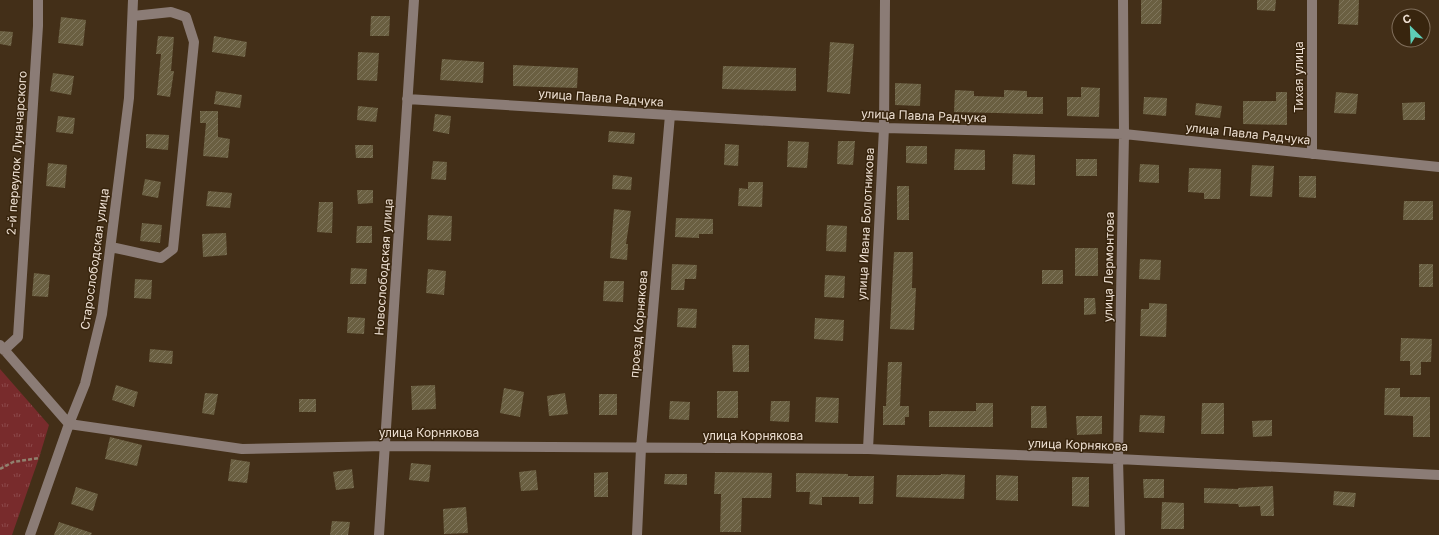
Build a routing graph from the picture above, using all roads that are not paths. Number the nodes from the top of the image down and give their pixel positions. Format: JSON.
{"nodes":[{"id":1,"x":38,"y":0,"type":"edge"},
{"id":2,"x":133,"y":0,"type":"edge"},
{"id":3,"x":414,"y":0,"type":"edge"},
{"id":4,"x":885,"y":0,"type":"edge"},
{"id":5,"x":1124,"y":0,"type":"edge"},
{"id":6,"x":1312,"y":0,"type":"edge"},
{"id":7,"x":133,"y":16,"type":"junction"},
{"id":8,"x":407,"y":99,"type":"junction"},
{"id":9,"x":670,"y":115,"type":"junction"},
{"id":10,"x":884,"y":128,"type":"junction"},
{"id":11,"x":1124,"y":134,"type":"junction"},
{"id":12,"x":1312,"y":154,"type":"junction"},
{"id":13,"x":1439,"y":167,"type":"edge"},
{"id":14,"x":110,"y":247,"type":"junction"},
{"id":15,"x":2,"y":347,"type":"edge"},
{"id":16,"x":69,"y":424,"type":"junction"},
{"id":17,"x":386,"y":446,"type":"junction"},
{"id":18,"x":641,"y":448,"type":"junction"},
{"id":19,"x":868,"y":449,"type":"junction"},
{"id":20,"x":1118,"y":459,"type":"junction"},
{"id":21,"x":1439,"y":475,"type":"edge"},
{"id":22,"x":30,"y":535,"type":"edge"},
{"id":23,"x":379,"y":535,"type":"edge"},
{"id":24,"x":637,"y":535,"type":"edge"},
{"id":25,"x":1120,"y":535,"type":"edge"}],
"edges":[{"from":1,"to":15,"type":"street","name":"2-й переулок Луначарского"},
{"from":2,"to":7,"type":"street","name":"Старослободская улица"},
{"from":3,"to":8,"type":"street","name":"Новослободская улица"},
{"from":4,"to":10,"type":"street","name":"улица Ивана Болотникова"},
{"from":5,"to":11,"type":"street","name":"улица Лермонтова"},
{"from":6,"to":12,"type":"street","name":"Тихая улица"},
{"from":7,"to":14,"type":"street","name":"Старослободская улица"},
{"from":7,"to":14,"type":"street"},
{"from":8,"to":9,"type":"street","name":"улица Павла Радчука"},
{"from":8,"to":17,"type":"street","name":"Новослободская улица"},
{"from":9,"to":10,"type":"street","name":"улица Павла Радчука"},
{"from":9,"to":18,"type":"street","name":"проезд Корнякова"},
{"from":10,"to":11,"type":"street","name":"улица Павла Радчука"},
{"from":10,"to":19,"type":"street","name":"улица Ивана Болотникова"},
{"from":11,"to":12,"type":"street","name":"улица Павла Радчука"},
{"from":11,"to":20,"type":"street","name":"улица Лермонтова"},
{"from":12,"to":13,"type":"street","name":"улица Павла Радчука"},
{"from":14,"to":16,"type":"street","name":"Старослободская улица"},
{"from":15,"to":16,"type":"street"},
{"from":16,"to":17,"type":"street","name":"улица Корнякова"},
{"from":16,"to":22,"type":"street","name":"Старослободская улица"},
{"from":17,"to":18,"type":"street","name":"улица Корнякова"},
{"from":17,"to":23,"type":"street","name":"Новослободская улица"},
{"from":18,"to":19,"type":"street","name":"улица Корнякова"},
{"from":18,"to":24,"type":"street","name":"проезд Корнякова"},
{"from":19,"to":20,"type":"street","name":"улица Корнякова"},
{"from":20,"to":21,"type":"street","name":"улица Корнякова"},
{"from":20,"to":25,"type":"street","name":"улица Лермонтова"}]}
